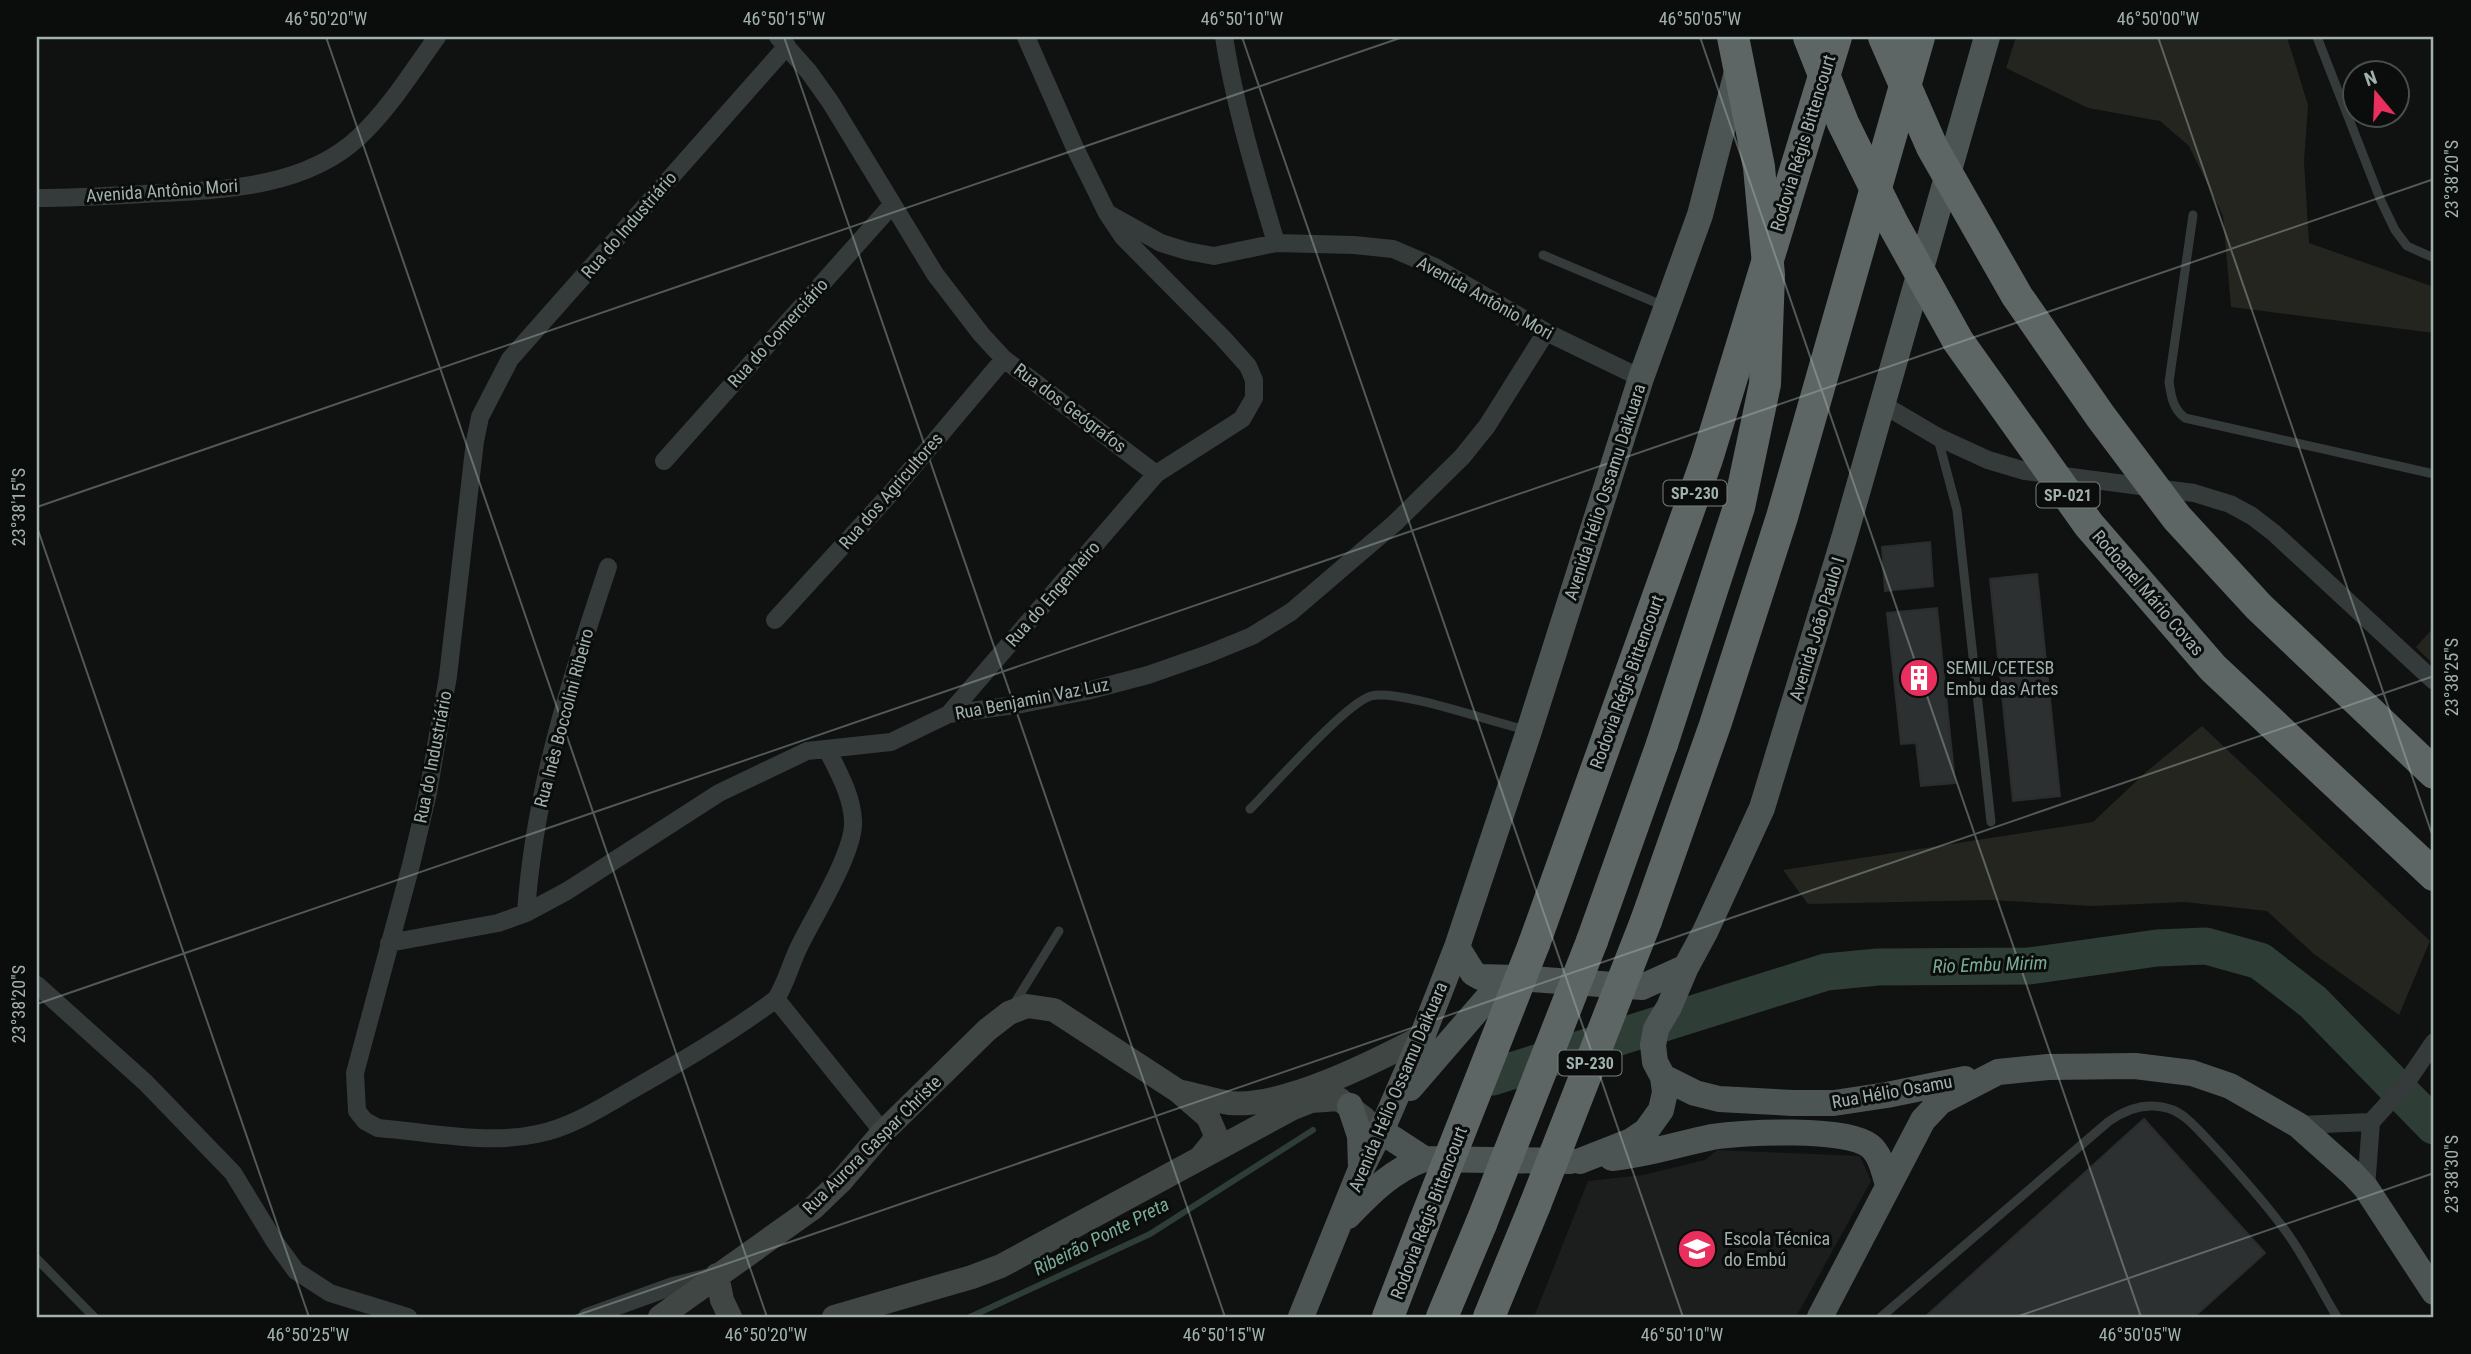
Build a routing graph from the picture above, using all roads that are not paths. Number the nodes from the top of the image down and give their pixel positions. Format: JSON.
{"nodes":[{"id":1,"x":437,"y":37,"type":"edge"},
{"id":2,"x":1026,"y":37,"type":"edge"},
{"id":3,"x":1224,"y":37,"type":"edge"},
{"id":4,"x":1733,"y":37,"type":"edge"},
{"id":5,"x":1747,"y":37,"type":"edge"},
{"id":6,"x":1809,"y":37,"type":"edge"},
{"id":7,"x":1836,"y":37,"type":"edge"},
{"id":8,"x":1884,"y":37,"type":"edge"},
{"id":9,"x":1919,"y":37,"type":"edge"},
{"id":10,"x":1987,"y":37,"type":"edge"},
{"id":11,"x":2317,"y":37,"type":"edge"},
{"id":12,"x":782,"y":41,"type":"edge"},
{"id":13,"x":37,"y":198,"type":"edge"},
{"id":14,"x":892,"y":205,"type":"junction"},
{"id":15,"x":1107,"y":213,"type":"junction"},
{"id":16,"x":2193,"y":215,"type":"dead end"},
{"id":17,"x":1276,"y":243,"type":"junction"},
{"id":18,"x":1543,"y":255,"type":"dead end"},
{"id":19,"x":2434,"y":258,"type":"edge"},
{"id":20,"x":1667,"y":307,"type":"junction"},
{"id":21,"x":1546,"y":332,"type":"junction"},
{"id":22,"x":1004,"y":359,"type":"junction"},
{"id":23,"x":1641,"y":377,"type":"junction"},
{"id":24,"x":1882,"y":404,"type":"junction"},
{"id":25,"x":1938,"y":437,"type":"junction"},
{"id":26,"x":664,"y":461,"type":"dead end"},
{"id":27,"x":1156,"y":474,"type":"junction"},
{"id":28,"x":2434,"y":474,"type":"edge"},
{"id":29,"x":608,"y":567,"type":"dead end"},
{"id":30,"x":775,"y":620,"type":"dead end"},
{"id":31,"x":2434,"y":681,"type":"edge"},
{"id":32,"x":949,"y":714,"type":"junction"},
{"id":33,"x":1529,"y":731,"type":"junction"},
{"id":34,"x":827,"y":749,"type":"junction"},
{"id":35,"x":2434,"y":773,"type":"edge"},
{"id":36,"x":1250,"y":809,"type":"dead end"},
{"id":37,"x":1991,"y":822,"type":"dead end"},
{"id":38,"x":2434,"y":875,"type":"edge"},
{"id":39,"x":526,"y":913,"type":"junction"},
{"id":40,"x":1059,"y":931,"type":"dead end"},
{"id":41,"x":389,"y":943,"type":"junction"},
{"id":42,"x":1457,"y":947,"type":"junction"},
{"id":43,"x":1686,"y":967,"type":"junction"},
{"id":44,"x":1516,"y":978,"type":"junction"},
{"id":45,"x":37,"y":985,"type":"edge"},
{"id":46,"x":1642,"y":987,"type":"junction"},
{"id":47,"x":1492,"y":993,"type":"junction"},
{"id":48,"x":776,"y":999,"type":"junction"},
{"id":49,"x":1666,"y":1011,"type":"junction"},
{"id":50,"x":1009,"y":1013,"type":"junction"},
{"id":51,"x":1422,"y":1037,"type":"junction"},
{"id":52,"x":2434,"y":1042,"type":"edge"},
{"id":53,"x":1998,"y":1072,"type":"junction"},
{"id":54,"x":1663,"y":1077,"type":"junction"},
{"id":55,"x":1178,"y":1091,"type":"junction"},
{"id":56,"x":1350,"y":1106,"type":"junction"},
{"id":57,"x":2376,"y":1118,"type":"junction"},
{"id":58,"x":2298,"y":1125,"type":"junction"},
{"id":59,"x":1383,"y":1126,"type":"junction"},
{"id":60,"x":883,"y":1132,"type":"junction"},
{"id":61,"x":1201,"y":1157,"type":"junction"},
{"id":62,"x":1424,"y":1160,"type":"junction"},
{"id":63,"x":1580,"y":1161,"type":"junction"},
{"id":64,"x":1361,"y":1169,"type":"junction"},
{"id":65,"x":1888,"y":1185,"type":"junction"},
{"id":66,"x":2366,"y":1188,"type":"junction"},
{"id":67,"x":1338,"y":1228,"type":"junction"},
{"id":68,"x":37,"y":1259,"type":"edge"},
{"id":69,"x":717,"y":1275,"type":"junction"},
{"id":70,"x":2434,"y":1292,"type":"edge"},
{"id":71,"x":94,"y":1317,"type":"edge"},
{"id":72,"x":408,"y":1317,"type":"edge"},
{"id":73,"x":587,"y":1317,"type":"edge"},
{"id":74,"x":660,"y":1317,"type":"edge"},
{"id":75,"x":730,"y":1317,"type":"edge"},
{"id":76,"x":834,"y":1317,"type":"edge"},
{"id":77,"x":1301,"y":1317,"type":"edge"},
{"id":78,"x":1388,"y":1317,"type":"edge"},
{"id":79,"x":1442,"y":1317,"type":"edge"},
{"id":80,"x":1489,"y":1317,"type":"edge"},
{"id":81,"x":1820,"y":1317,"type":"edge"},
{"id":82,"x":1881,"y":1317,"type":"edge"},
{"id":83,"x":2337,"y":1317,"type":"edge"}],
"edges":[{"from":1,"to":13,"type":"street","name":"Avenida Antônio Mori"},
{"from":2,"to":15,"type":"street"},
{"from":3,"to":17,"type":"street"},
{"from":4,"to":79,"type":"highway","bridge":true},
{"from":5,"to":20,"type":"main road","name":"Avenida Hélio Ossamu Daikuara"},
{"from":6,"to":38,"type":"highway","name":"Rodoanel Mário Covas","number":"SP-021","bridge":true},
{"from":7,"to":78,"type":"highway","name":"Rodovia Régis Bittencourt","number":"SP-230","bridge":true},
{"from":8,"to":35,"type":"highway","bridge":true},
{"from":9,"to":80,"type":"highway","number":"SP-230","bridge":true},
{"from":10,"to":24,"type":"main road","name":"Avenida João Paulo I"},
{"from":11,"to":19,"type":"lane"},
{"from":12,"to":14,"type":"street","name":"Rua dos Geógrafos"},
{"from":12,"to":41,"type":"street","name":"Rua do Industriário"},
{"from":14,"to":22,"type":"street","name":"Rua dos Geógrafos"},
{"from":14,"to":26,"type":"street","name":"Rua do Comerciário"},
{"from":15,"to":17,"type":"street","name":"Avenida Antônio Mori"},
{"from":15,"to":27,"type":"street"},
{"from":16,"to":28,"type":"lane"},
{"from":17,"to":21,"type":"street","name":"Avenida Antônio Mori"},
{"from":18,"to":20,"type":"lane"},
{"from":20,"to":23,"type":"main road","name":"Avenida Hélio Ossamu Daikuara"},
{"from":21,"to":23,"type":"street","name":"Avenida Antônio Mori"},
{"from":21,"to":32,"type":"street","name":"Rua Benjamin Vaz Luz"},
{"from":22,"to":27,"type":"street","name":"Rua dos Geógrafos"},
{"from":22,"to":30,"type":"street","name":"Rua dos Agricultores"},
{"from":23,"to":33,"type":"main road","name":"Avenida Hélio Ossamu Daikuara"},
{"from":24,"to":25,"type":"street"},
{"from":24,"to":43,"type":"main road","name":"Avenida João Paulo I"},
{"from":25,"to":31,"type":"street"},
{"from":25,"to":37,"type":"lane"},
{"from":27,"to":32,"type":"street","name":"Rua do Engenheiro"},
{"from":29,"to":39,"type":"street","name":"Rua Inês Boccolini Ribeiro"},
{"from":32,"to":34,"type":"street","name":"Rua Benjamin Vaz Luz"},
{"from":33,"to":36,"type":"lane"},
{"from":33,"to":42,"type":"main road","name":"Avenida Hélio Ossamu Daikuara"},
{"from":34,"to":39,"type":"street","name":"Rua Benjamin Vaz Luz"},
{"from":34,"to":48,"type":"street"},
{"from":39,"to":41,"type":"street","name":"Rua Benjamin Vaz Luz"},
{"from":40,"to":50,"type":"lane"},
{"from":41,"to":48,"type":"street","name":"Rua do Industriário"},
{"from":42,"to":44,"type":"main road","name":"Avenida Hélio Ossamu Daikuara"},
{"from":42,"to":51,"type":"main road","name":"Avenida Hélio Ossamu Daikuara"},
{"from":43,"to":46,"type":"main road"},
{"from":43,"to":49,"type":"main road","name":"Avenida João Paulo I"},
{"from":44,"to":46,"type":"main road"},
{"from":44,"to":47,"type":"main road"},
{"from":45,"to":72,"type":"street"},
{"from":46,"to":49,"type":"main road"},
{"from":47,"to":51,"type":"main road"},
{"from":47,"to":59,"type":"main road"},
{"from":48,"to":60,"type":"street"},
{"from":49,"to":54,"type":"main road","name":"Avenida João Paulo I"},
{"from":50,"to":55,"type":"main road"},
{"from":50,"to":60,"type":"main road","name":"Rua Aurora Gaspar Christe"},
{"from":51,"to":55,"type":"main road"},
{"from":51,"to":59,"type":"main road","name":"Avenida Hélio Ossamu Daikuara"},
{"from":52,"to":57,"type":"street"},
{"from":53,"to":54,"type":"main road","name":"Rua Hélio Osamu"},
{"from":53,"to":58,"type":"main road","name":"Rua Hélio Osamu"},
{"from":53,"to":65,"type":"main road"},
{"from":54,"to":63,"type":"main road","name":"Avenida João Paulo I"},
{"from":55,"to":61,"type":"main road"},
{"from":56,"to":59,"type":"main road"},
{"from":56,"to":61,"type":"main road"},
{"from":56,"to":64,"type":"main road"},
{"from":57,"to":58,"type":"street"},
{"from":57,"to":66,"type":"street"},
{"from":58,"to":66,"type":"main road","name":"Rua Hélio Osamu"},
{"from":59,"to":62,"type":"main road"},
{"from":59,"to":64,"type":"main road","name":"Avenida Hélio Ossamu Daikuara"},
{"from":60,"to":69,"type":"main road","name":"Rua Aurora Gaspar Christe"},
{"from":61,"to":76,"type":"main road"},
{"from":62,"to":63,"type":"main road","name":"Rua Hélio Osamu"},
{"from":62,"to":67,"type":"main road","name":"Avenida Hélio Ossamu Daikuara"},
{"from":63,"to":65,"type":"main road","name":"Rua Hélio Osamu"},
{"from":64,"to":67,"type":"main road","name":"Avenida Hélio Ossamu Daikuara"},
{"from":65,"to":81,"type":"main road"},
{"from":66,"to":70,"type":"main road","name":"Rua Hélio Osamu"},
{"from":67,"to":77,"type":"main road","name":"Avenida Hélio Ossamu Daikuara"},
{"from":68,"to":71,"type":"lane"},
{"from":69,"to":73,"type":"street"},
{"from":69,"to":74,"type":"main road","name":"Rua Aurora Gaspar Christe"},
{"from":69,"to":75,"type":"main road"},
{"from":82,"to":83,"type":"lane"}]}
